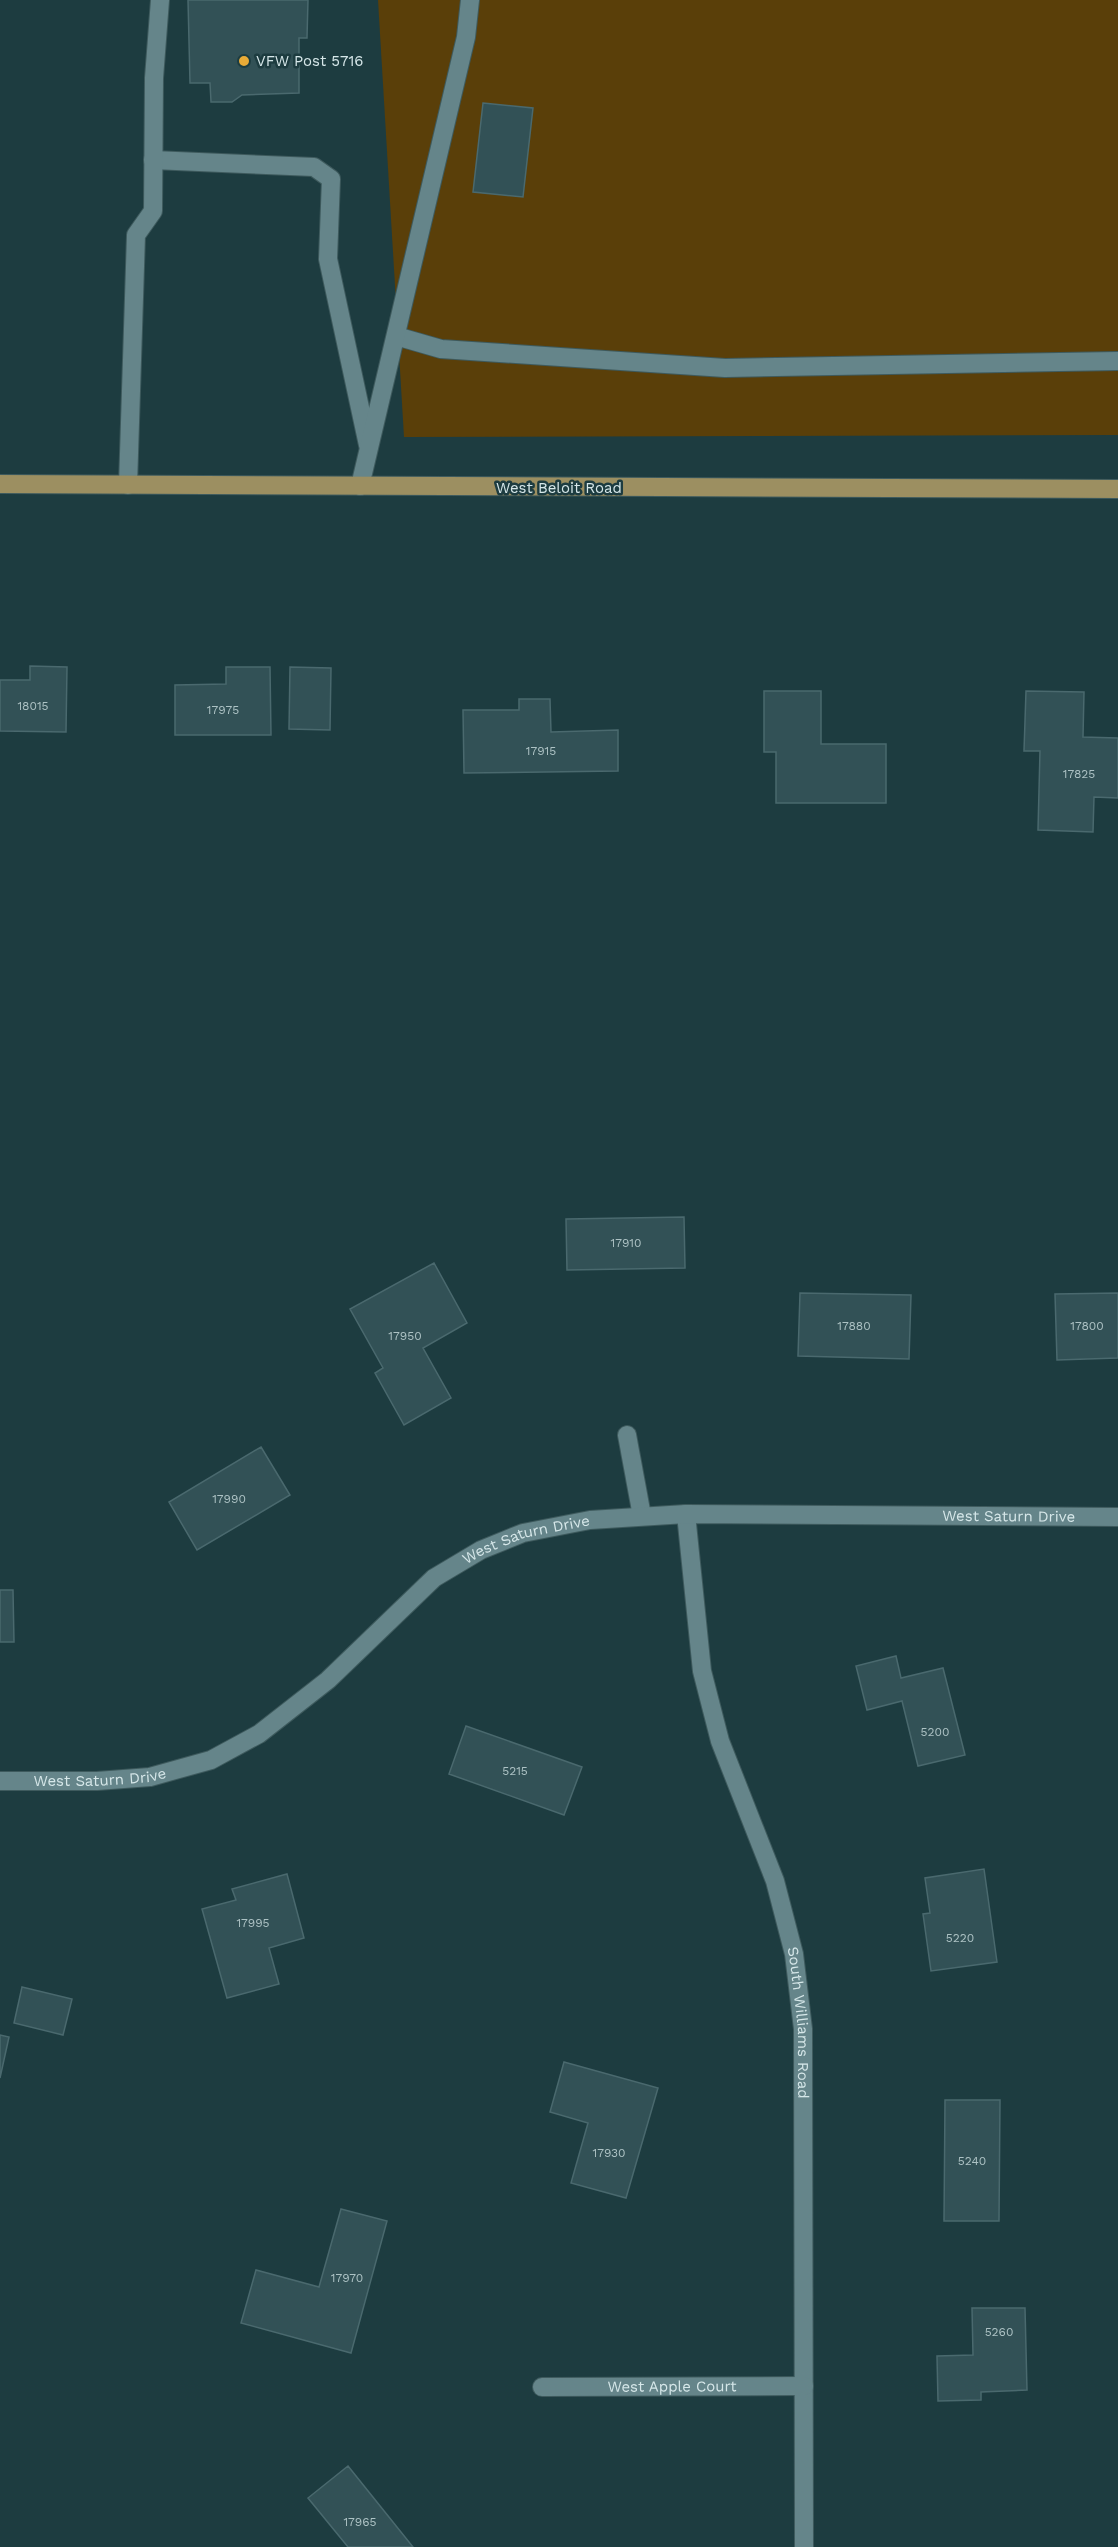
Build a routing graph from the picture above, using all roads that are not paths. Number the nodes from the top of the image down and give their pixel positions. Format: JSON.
{"nodes":[{"id":1,"x":160,"y":0,"type":"edge"},
{"id":2,"x":470,"y":0,"type":"edge"},
{"id":3,"x":153,"y":160,"type":"junction"},
{"id":4,"x":396,"y":336,"type":"junction"},
{"id":5,"x":1118,"y":361,"type":"edge"},
{"id":6,"x":369,"y":450,"type":"junction"},
{"id":7,"x":0,"y":484,"type":"edge"},
{"id":8,"x":128,"y":485,"type":"junction"},
{"id":9,"x":360,"y":486,"type":"junction"},
{"id":10,"x":1118,"y":489,"type":"edge"},
{"id":11,"x":627,"y":1435,"type":"dead end"},
{"id":12,"x":686,"y":1514,"type":"junction"},
{"id":13,"x":642,"y":1516,"type":"junction"},
{"id":14,"x":1118,"y":1517,"type":"edge"},
{"id":15,"x":4,"y":1781,"type":"edge"},
{"id":16,"x":804,"y":2386,"type":"junction"},
{"id":17,"x":542,"y":2387,"type":"dead end"},
{"id":18,"x":804,"y":2547,"type":"edge"}],
"edges":[{"from":1,"to":3,"type":"street"},
{"from":2,"to":4,"type":"street"},
{"from":3,"to":6,"type":"street"},
{"from":3,"to":8,"type":"street"},
{"from":4,"to":5,"type":"street"},
{"from":4,"to":6,"type":"street"},
{"from":6,"to":9,"type":"street"},
{"from":7,"to":8,"type":"main road","name":"West Beloit Road"},
{"from":8,"to":9,"type":"main road","name":"West Beloit Road"},
{"from":9,"to":10,"type":"main road","name":"West Beloit Road"},
{"from":11,"to":13,"type":"street"},
{"from":12,"to":13,"type":"street","name":"West Saturn Drive"},
{"from":12,"to":14,"type":"street","name":"West Saturn Drive"},
{"from":12,"to":16,"type":"street","name":"South Williams Road"},
{"from":13,"to":15,"type":"street","name":"West Saturn Drive"},
{"from":16,"to":17,"type":"street","name":"West Apple Court"},
{"from":16,"to":18,"type":"street","name":"South Williams Road"}]}
